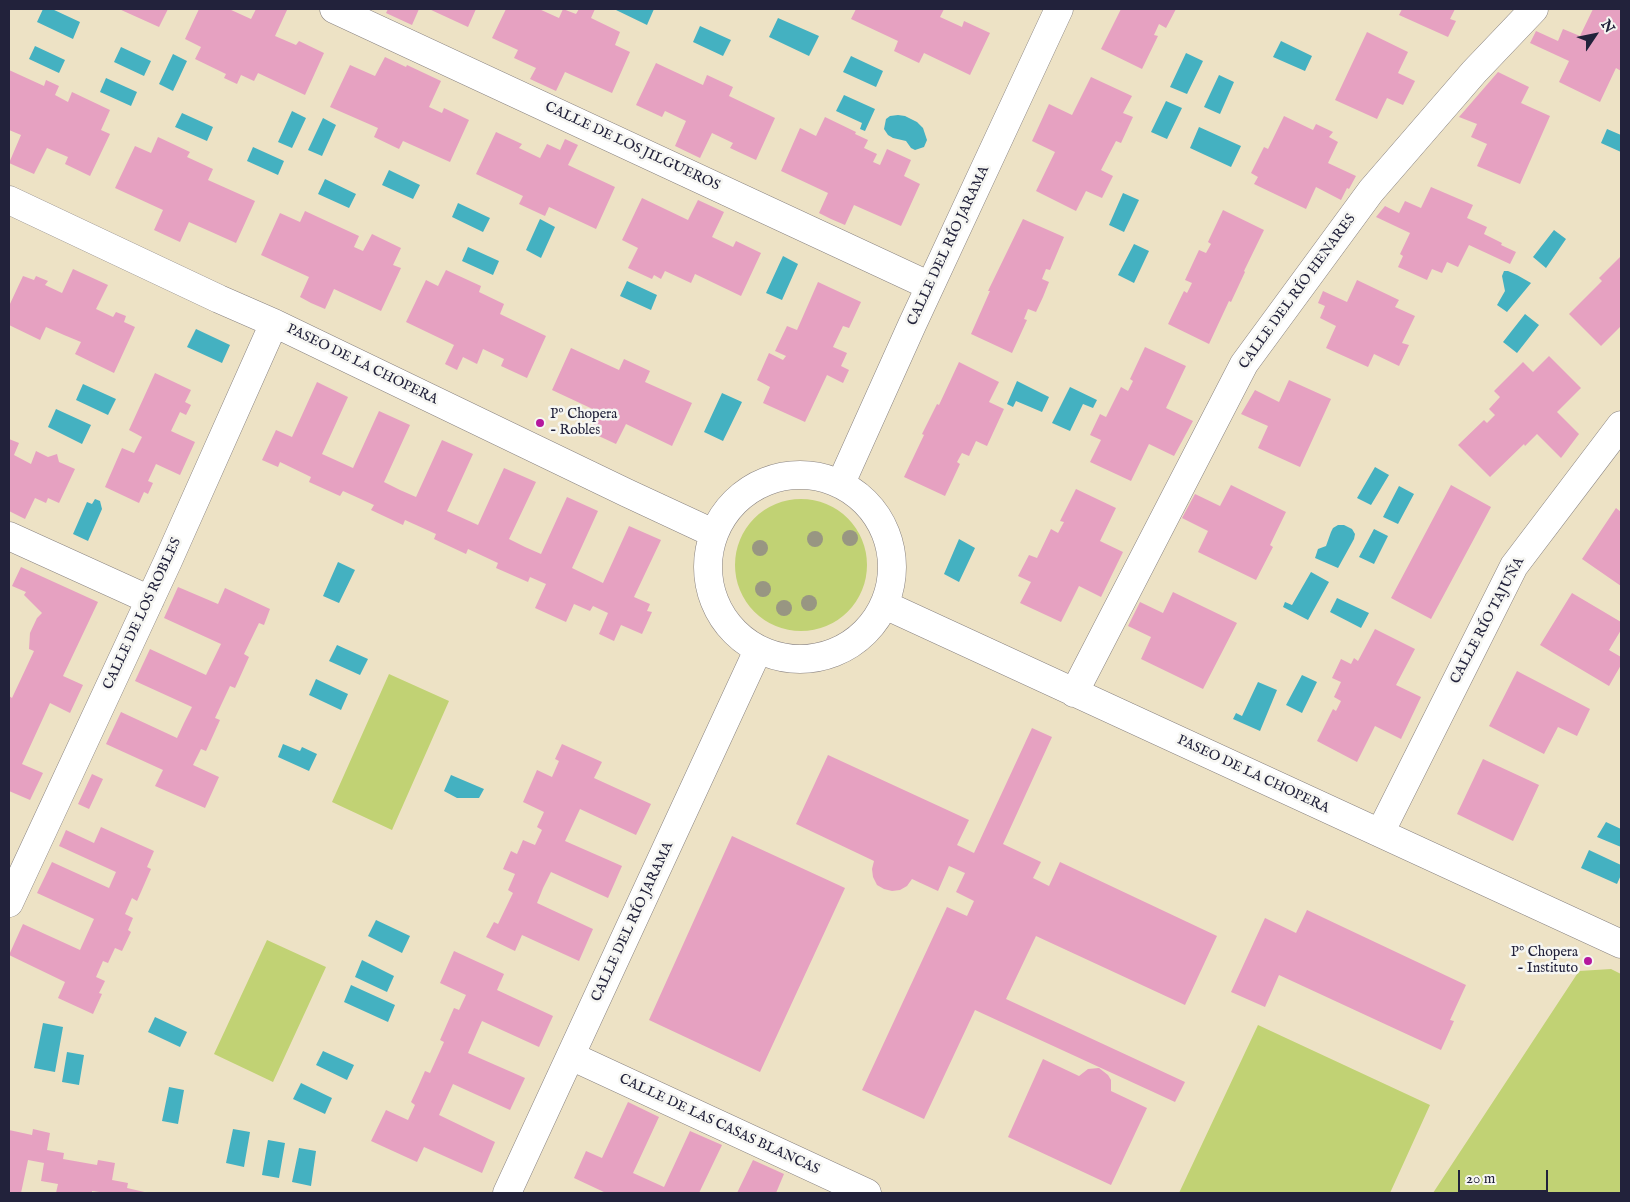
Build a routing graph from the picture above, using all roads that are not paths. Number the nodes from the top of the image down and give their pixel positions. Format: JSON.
{"nodes":[{"id":1,"x":334,"y":9,"type":"edge"},
{"id":2,"x":1534,"y":9,"type":"edge"},
{"id":3,"x":1056,"y":10,"type":"edge"},
{"id":4,"x":9,"y":200,"type":"edge"},
{"id":5,"x":930,"y":286,"type":"junction"},
{"id":6,"x":274,"y":322,"type":"junction"},
{"id":7,"x":1621,"y":425,"type":"edge"},
{"id":8,"x":841,"y":483,"type":"junction"},
{"id":9,"x":713,"y":533,"type":"junction"},
{"id":10,"x":9,"y":536,"type":"edge"},
{"id":11,"x":150,"y":600,"type":"junction"},
{"id":12,"x":885,"y":606,"type":"junction"},
{"id":13,"x":758,"y":650,"type":"junction"},
{"id":14,"x":1074,"y":693,"type":"junction"},
{"id":15,"x":1380,"y":833,"type":"junction"},
{"id":16,"x":9,"y":903,"type":"edge"},
{"id":17,"x":1621,"y":944,"type":"edge"},
{"id":18,"x":571,"y":1056,"type":"junction"},
{"id":19,"x":507,"y":1193,"type":"edge"},
{"id":20,"x":867,"y":1193,"type":"edge"}],
"edges":[{"from":1,"to":5,"type":"street","name":"CALLE DE LOS JILGUEROS"},
{"from":2,"to":14,"type":"street","name":"CALLE DEL RÍO HENARES"},
{"from":3,"to":5,"type":"street","name":"CALLE DEL RÍO JARAMA"},
{"from":4,"to":6,"type":"street","name":"PASEO DE LA CHOPERA"},
{"from":5,"to":8,"type":"street","name":"CALLE DEL RÍO JARAMA"},
{"from":6,"to":9,"type":"street","name":"PASEO DE LA CHOPERA"},
{"from":6,"to":11,"type":"street","name":"CALLE DE LOS ROBLES"},
{"from":7,"to":15,"type":"street","name":"CALLE RÍO TAJUÑA"},
{"from":8,"to":9,"type":"street"},
{"from":8,"to":12,"type":"street"},
{"from":9,"to":13,"type":"street"},
{"from":10,"to":11,"type":"street"},
{"from":11,"to":16,"type":"street","name":"CALLE DE LOS ROBLES"},
{"from":12,"to":13,"type":"street"},
{"from":12,"to":14,"type":"street","name":"PASEO DE LA CHOPERA"},
{"from":13,"to":18,"type":"street","name":"CALLE DEL RÍO JARAMA"},
{"from":14,"to":15,"type":"street","name":"PASEO DE LA CHOPERA"},
{"from":15,"to":17,"type":"street","name":"PASEO DE LA CHOPERA"},
{"from":18,"to":19,"type":"street","name":"CALLE DEL RÍO JARAMA"},
{"from":18,"to":20,"type":"street","name":"CALLE DE LAS CASAS BLANCAS"}]}
